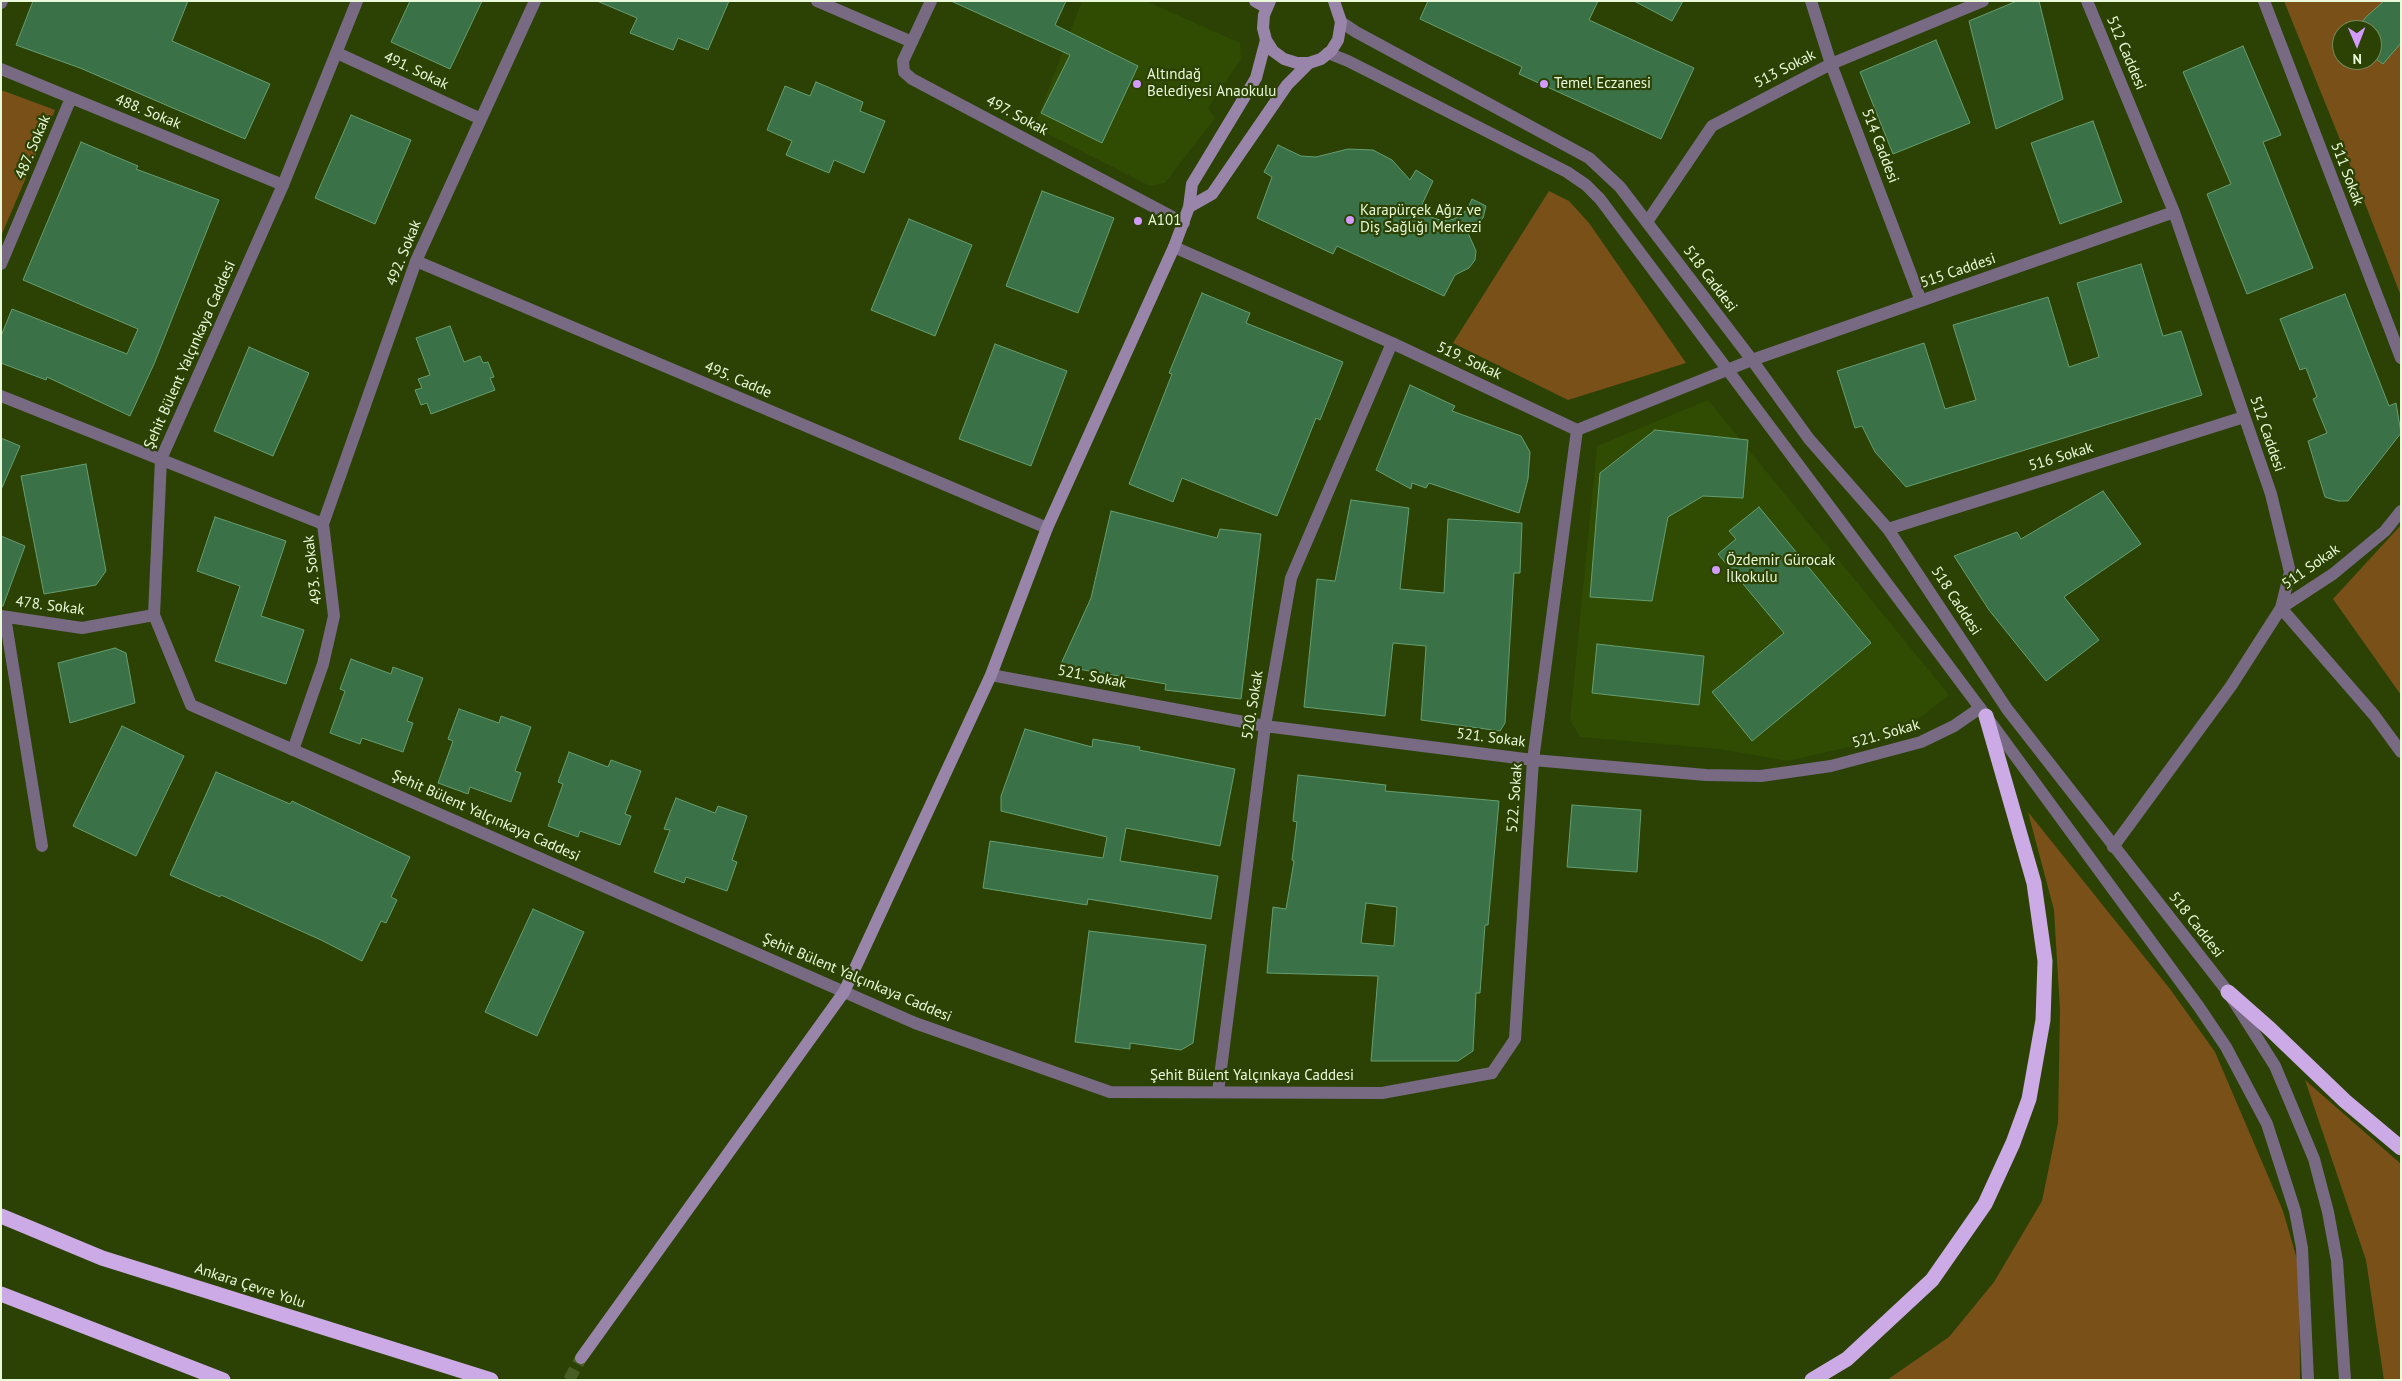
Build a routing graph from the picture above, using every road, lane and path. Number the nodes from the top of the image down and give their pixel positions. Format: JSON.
{"nodes":[{"id":1,"x":357,"y":1,"type":"edge"},
{"id":2,"x":535,"y":1,"type":"edge"},
{"id":3,"x":817,"y":1,"type":"edge"},
{"id":4,"x":931,"y":1,"type":"edge"},
{"id":5,"x":1255,"y":1,"type":"edge"},
{"id":6,"x":1811,"y":1,"type":"edge"},
{"id":7,"x":1983,"y":1,"type":"edge"},
{"id":8,"x":2087,"y":1,"type":"edge"},
{"id":9,"x":2264,"y":1,"type":"edge"},
{"id":10,"x":1269,"y":4,"type":"edge"},
{"id":11,"x":1338,"y":4,"type":"edge"},
{"id":12,"x":1342,"y":22,"type":"junction"},
{"id":13,"x":1266,"y":40,"type":"junction"},
{"id":14,"x":912,"y":42,"type":"junction"},
{"id":15,"x":336,"y":53,"type":"junction"},
{"id":16,"x":1328,"y":54,"type":"junction"},
{"id":17,"x":1309,"y":63,"type":"junction"},
{"id":18,"x":1831,"y":64,"type":"junction"},
{"id":19,"x":1,"y":69,"type":"edge"},
{"id":20,"x":72,"y":98,"type":"junction"},
{"id":21,"x":481,"y":119,"type":"junction"},
{"id":22,"x":283,"y":185,"type":"junction"},
{"id":23,"x":1189,"y":207,"type":"junction"},
{"id":24,"x":2174,"y":212,"type":"junction"},
{"id":25,"x":1647,"y":222,"type":"junction"},
{"id":26,"x":1184,"y":223,"type":"junction"},
{"id":27,"x":1174,"y":247,"type":"junction"},
{"id":28,"x":416,"y":261,"type":"junction"},
{"id":29,"x":1,"y":264,"type":"edge"},
{"id":30,"x":1921,"y":301,"type":"junction"},
{"id":31,"x":1392,"y":343,"type":"junction"},
{"id":32,"x":2401,"y":358,"type":"edge"},
{"id":33,"x":1752,"y":360,"type":"junction"},
{"id":34,"x":1727,"y":370,"type":"junction"},
{"id":35,"x":1,"y":396,"type":"edge"},
{"id":36,"x":2244,"y":417,"type":"junction"},
{"id":37,"x":1577,"y":430,"type":"junction"},
{"id":38,"x":161,"y":459,"type":"junction"},
{"id":39,"x":2401,"y":511,"type":"edge"},
{"id":40,"x":323,"y":524,"type":"junction"},
{"id":41,"x":1047,"y":528,"type":"junction"},
{"id":42,"x":1888,"y":528,"type":"junction"},
{"id":43,"x":2281,"y":608,"type":"junction"},
{"id":44,"x":154,"y":615,"type":"junction"},
{"id":45,"x":3,"y":616,"type":"edge"},
{"id":46,"x":991,"y":675,"type":"junction"},
{"id":47,"x":1983,"y":712,"type":"junction"},
{"id":48,"x":1265,"y":726,"type":"junction"},
{"id":49,"x":293,"y":750,"type":"junction"},
{"id":50,"x":2401,"y":752,"type":"edge"},
{"id":51,"x":1533,"y":760,"type":"junction"},
{"id":52,"x":42,"y":846,"type":"dead end"},
{"id":53,"x":2113,"y":847,"type":"junction"},
{"id":54,"x":844,"y":992,"type":"junction"},
{"id":55,"x":2228,"y":992,"type":"junction"},
{"id":56,"x":1492,"y":1073,"type":"joint"},
{"id":57,"x":1218,"y":1092,"type":"junction"},
{"id":58,"x":2401,"y":1148,"type":"edge"},
{"id":59,"x":1,"y":1216,"type":"edge"},
{"id":60,"x":1,"y":1294,"type":"edge"},
{"id":61,"x":581,"y":1358,"type":"tunnel mouth"},
{"id":62,"x":223,"y":1380,"type":"edge"},
{"id":63,"x":491,"y":1380,"type":"edge"},
{"id":64,"x":1812,"y":1380,"type":"edge"},
{"id":65,"x":2308,"y":1380,"type":"edge"},
{"id":66,"x":2345,"y":1380,"type":"edge"}],
"edges":[{"from":1,"to":15,"type":"street","name":"Şehit Bülent Yalçınkaya Caddesi"},
{"from":2,"to":21,"type":"street","name":"492. Sokak"},
{"from":3,"to":14,"type":"street"},
{"from":4,"to":14,"type":"street","name":"497. Sokak"},
{"from":5,"to":10,"type":"main road"},
{"from":6,"to":18,"type":"street","name":"514 Caddesi"},
{"from":7,"to":18,"type":"street","name":"513 Sokak"},
{"from":8,"to":24,"type":"street","name":"512 Caddesi"},
{"from":9,"to":32,"type":"street","name":"511 Sokak"},
{"from":10,"to":13,"type":"main road"},
{"from":11,"to":12,"type":"main road"},
{"from":12,"to":16,"type":"main road"},
{"from":12,"to":25,"type":"street","name":"518 Caddesi"},
{"from":13,"to":17,"type":"main road"},
{"from":13,"to":23,"type":"main road"},
{"from":14,"to":26,"type":"street","name":"497. Sokak"},
{"from":15,"to":21,"type":"street","name":"491. Sokak"},
{"from":15,"to":22,"type":"street","name":"Şehit Bülent Yalçınkaya Caddesi"},
{"from":16,"to":17,"type":"main road"},
{"from":16,"to":34,"type":"street"},
{"from":17,"to":23,"type":"main road"},
{"from":18,"to":25,"type":"street","name":"513 Sokak"},
{"from":18,"to":30,"type":"street","name":"514 Caddesi"},
{"from":19,"to":20,"type":"street","name":"488. Sokak"},
{"from":20,"to":22,"type":"street","name":"488. Sokak"},
{"from":20,"to":29,"type":"street","name":"487. Sokak"},
{"from":21,"to":28,"type":"street","name":"492. Sokak"},
{"from":22,"to":38,"type":"street","name":"Şehit Bülent Yalçınkaya Caddesi"},
{"from":23,"to":26,"type":"main road"},
{"from":24,"to":30,"type":"street","name":"515 Caddesi"},
{"from":24,"to":36,"type":"street","name":"512 Caddesi"},
{"from":25,"to":33,"type":"street","name":"518 Caddesi"},
{"from":26,"to":27,"type":"main road"},
{"from":27,"to":31,"type":"street","name":"519. Sokak"},
{"from":27,"to":41,"type":"main road"},
{"from":28,"to":40,"type":"street","name":"492. Sokak"},
{"from":28,"to":41,"type":"street","name":"495. Cadde"},
{"from":30,"to":33,"type":"street","name":"515 Caddesi"},
{"from":31,"to":37,"type":"street","name":"519. Sokak"},
{"from":31,"to":48,"type":"street","name":"520. Sokak"},
{"from":33,"to":34,"type":"street"},
{"from":33,"to":42,"type":"street","name":"518 Caddesi"},
{"from":34,"to":37,"type":"street"},
{"from":34,"to":47,"type":"street"},
{"from":35,"to":38,"type":"street","name":"493. Sokak"},
{"from":36,"to":42,"type":"street","name":"516 Sokak"},
{"from":36,"to":43,"type":"street","name":"512 Caddesi"},
{"from":37,"to":51,"type":"street","name":"522. Sokak"},
{"from":38,"to":40,"type":"street","name":"493. Sokak"},
{"from":38,"to":44,"type":"street","name":"Şehit Bülent Yalçınkaya Caddesi"},
{"from":39,"to":43,"type":"street","name":"511 Sokak"},
{"from":40,"to":49,"type":"street","name":"493. Sokak"},
{"from":41,"to":46,"type":"main road"},
{"from":42,"to":53,"type":"street","name":"518 Caddesi"},
{"from":43,"to":50,"type":"street"},
{"from":43,"to":53,"type":"street","name":"512 Caddesi"},
{"from":44,"to":45,"type":"street","name":"478. Sokak"},
{"from":44,"to":49,"type":"street","name":"Şehit Bülent Yalçınkaya Caddesi"},
{"from":45,"to":52,"type":"street"},
{"from":46,"to":48,"type":"street","name":"521. Sokak"},
{"from":46,"to":54,"type":"main road"},
{"from":47,"to":51,"type":"street","name":"521. Sokak"},
{"from":47,"to":64,"type":"highway"},
{"from":47,"to":65,"type":"street"},
{"from":48,"to":51,"type":"street","name":"521. Sokak"},
{"from":48,"to":57,"type":"street","name":"520. Sokak"},
{"from":49,"to":54,"type":"street","name":"Şehit Bülent Yalçınkaya Caddesi"},
{"from":51,"to":56,"type":"street","name":"522. Sokak"},
{"from":53,"to":55,"type":"street","name":"518 Caddesi"},
{"from":54,"to":57,"type":"street","name":"Şehit Bülent Yalçınkaya Caddesi"},
{"from":54,"to":61,"type":"main road"},
{"from":55,"to":58,"type":"highway"},
{"from":55,"to":66,"type":"street","name":"518 Caddesi"},
{"from":56,"to":57,"type":"street","name":"Şehit Bülent Yalçınkaya Caddesi"},
{"from":59,"to":63,"type":"highway","name":"Ankara Çevre Yolu"},
{"from":60,"to":62,"type":"highway"}]}
